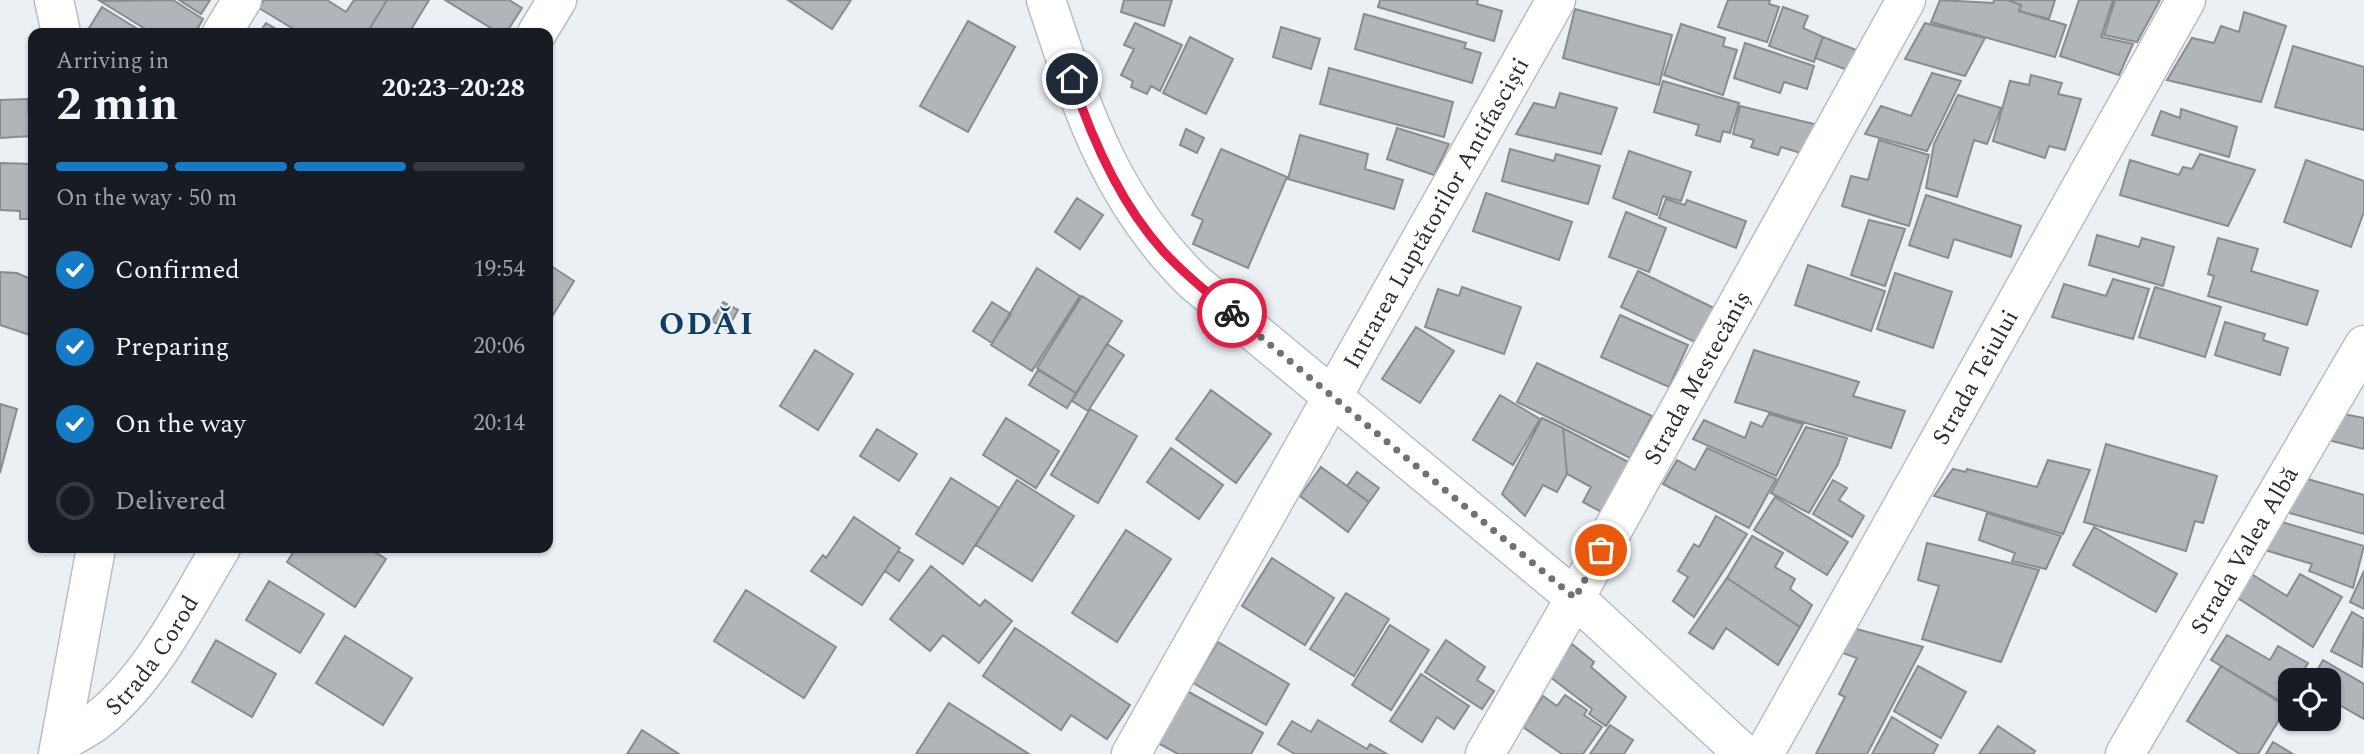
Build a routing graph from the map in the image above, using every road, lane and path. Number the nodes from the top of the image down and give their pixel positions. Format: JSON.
{"nodes":[{"id":1,"x":54,"y":0,"type":"edge"},
{"id":2,"x":242,"y":0,"type":"edge"},
{"id":3,"x":558,"y":0,"type":"edge"},
{"id":4,"x":1046,"y":0,"type":"edge"},
{"id":5,"x":1556,"y":0,"type":"edge"},
{"id":6,"x":1906,"y":0,"type":"edge"},
{"id":7,"x":2186,"y":0,"type":"edge"},
{"id":8,"x":60,"y":28,"type":"edge"},
{"id":9,"x":225,"y":28,"type":"edge"},
{"id":10,"x":540,"y":28,"type":"edge"},
{"id":11,"x":2364,"y":345,"type":"edge"},
{"id":12,"x":1332,"y":394,"type":"junction"},
{"id":13,"x":95,"y":553,"type":"edge"},
{"id":14,"x":218,"y":553,"type":"edge"},
{"id":15,"x":1575,"y":598,"type":"junction"},
{"id":16,"x":59,"y":748,"type":"edge"},
{"id":17,"x":1131,"y":754,"type":"edge"},
{"id":18,"x":1485,"y":754,"type":"edge"},
{"id":19,"x":1744,"y":754,"type":"edge"},
{"id":20,"x":1763,"y":754,"type":"edge"},
{"id":21,"x":2125,"y":754,"type":"edge"}],
"edges":[{"from":1,"to":8,"type":"street"},
{"from":2,"to":9,"type":"street"},
{"from":3,"to":10,"type":"street"},
{"from":4,"to":12,"type":"street"},
{"from":5,"to":12,"type":"street","name":"Intrarea Luptătorilor Antifasciști"},
{"from":6,"to":15,"type":"street","name":"Strada Mestecăniș"},
{"from":7,"to":20,"type":"street","name":"Strada Teiului"},
{"from":11,"to":21,"type":"street","name":"Strada Valea Albă"},
{"from":12,"to":15,"type":"street"},
{"from":12,"to":17,"type":"street","name":"Intrarea Luptătorilor Antifasciști"},
{"from":13,"to":16,"type":"street"},
{"from":14,"to":16,"type":"street","name":"Strada Corod"},
{"from":15,"to":18,"type":"street","name":"Strada Mestecăniș"},
{"from":15,"to":19,"type":"street"}]}
